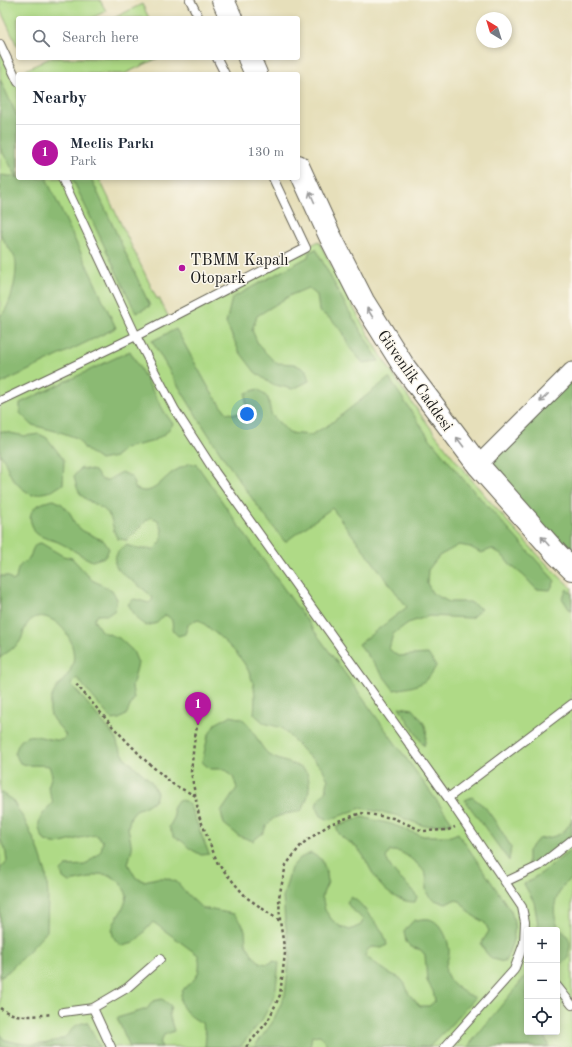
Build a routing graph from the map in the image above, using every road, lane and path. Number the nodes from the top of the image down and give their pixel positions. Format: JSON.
{"nodes":[{"id":1,"x":190,"y":0,"type":"edge"},
{"id":2,"x":223,"y":0,"type":"edge"},
{"id":3,"x":198,"y":16,"type":"edge"},
{"id":4,"x":230,"y":16,"type":"edge"},
{"id":5,"x":0,"y":44,"type":"edge"},
{"id":6,"x":218,"y":60,"type":"edge"},
{"id":7,"x":250,"y":60,"type":"edge"},
{"id":8,"x":224,"y":72,"type":"edge"},
{"id":9,"x":255,"y":72,"type":"edge"},
{"id":10,"x":16,"y":78,"type":"edge"},
{"id":11,"x":300,"y":170,"type":"edge"},
{"id":12,"x":63,"y":180,"type":"edge"},
{"id":13,"x":274,"y":180,"type":"edge"},
{"id":14,"x":136,"y":336,"type":"junction"},
{"id":15,"x":572,"y":370,"type":"edge"},
{"id":16,"x":0,"y":401,"type":"edge"},
{"id":17,"x":478,"y":465,"type":"junction"},
{"id":18,"x":572,"y":569,"type":"edge"},
{"id":19,"x":76,"y":684,"type":"dead end"},
{"id":20,"x":201,"y":704,"type":"dead end"},
{"id":21,"x":572,"y":704,"type":"edge"},
{"id":22,"x":196,"y":796,"type":"junction"},
{"id":23,"x":448,"y":798,"type":"junction"},
{"id":24,"x":464,"y":822,"type":"junction"},
{"id":25,"x":572,"y":840,"type":"edge"},
{"id":26,"x":505,"y":882,"type":"junction"},
{"id":27,"x":280,"y":921,"type":"junction"},
{"id":28,"x":525,"y":927,"type":"edge"},
{"id":29,"x":524,"y":949,"type":"edge"},
{"id":30,"x":160,"y":959,"type":"dead end"},
{"id":31,"x":560,"y":990,"type":"edge"},
{"id":32,"x":572,"y":1005,"type":"edge"},
{"id":33,"x":0,"y":1008,"type":"edge"},
{"id":34,"x":93,"y":1008,"type":"junction"},
{"id":35,"x":63,"y":1012,"type":"joint"},
{"id":36,"x":111,"y":1047,"type":"edge"},
{"id":37,"x":246,"y":1047,"type":"edge"},
{"id":38,"x":445,"y":1047,"type":"edge"}],
"edges":[{"from":1,"to":3,"type":"lane"},
{"from":2,"to":4,"type":"main road"},
{"from":5,"to":10,"type":"lane"},
{"from":6,"to":8,"type":"lane"},
{"from":7,"to":9,"type":"main road"},
{"from":17,"to":11,"type":"main road","name":"Güvenlik Caddesi","one_way":true},
{"from":12,"to":14,"type":"lane"},
{"from":13,"to":14,"type":"lane"},
{"from":14,"to":16,"type":"lane"},
{"from":14,"to":23,"type":"lane"},
{"from":15,"to":17,"type":"street","one_way":true},
{"from":18,"to":17,"type":"main road","name":"Güvenlik Caddesi","one_way":true},
{"from":19,"to":22,"type":"path"},
{"from":20,"to":22,"type":"path"},
{"from":21,"to":23,"type":"lane"},
{"from":22,"to":27,"type":"path"},
{"from":23,"to":24,"type":"lane"},
{"from":24,"to":26,"type":"lane"},
{"from":24,"to":27,"type":"path"},
{"from":25,"to":26,"type":"lane"},
{"from":26,"to":28,"type":"lane"},
{"from":27,"to":37,"type":"path"},
{"from":29,"to":38,"type":"lane"},
{"from":30,"to":34,"type":"lane"},
{"from":31,"to":32,"type":"lane"},
{"from":33,"to":35,"type":"path"},
{"from":34,"to":35,"type":"lane"},
{"from":34,"to":36,"type":"lane"}]}
